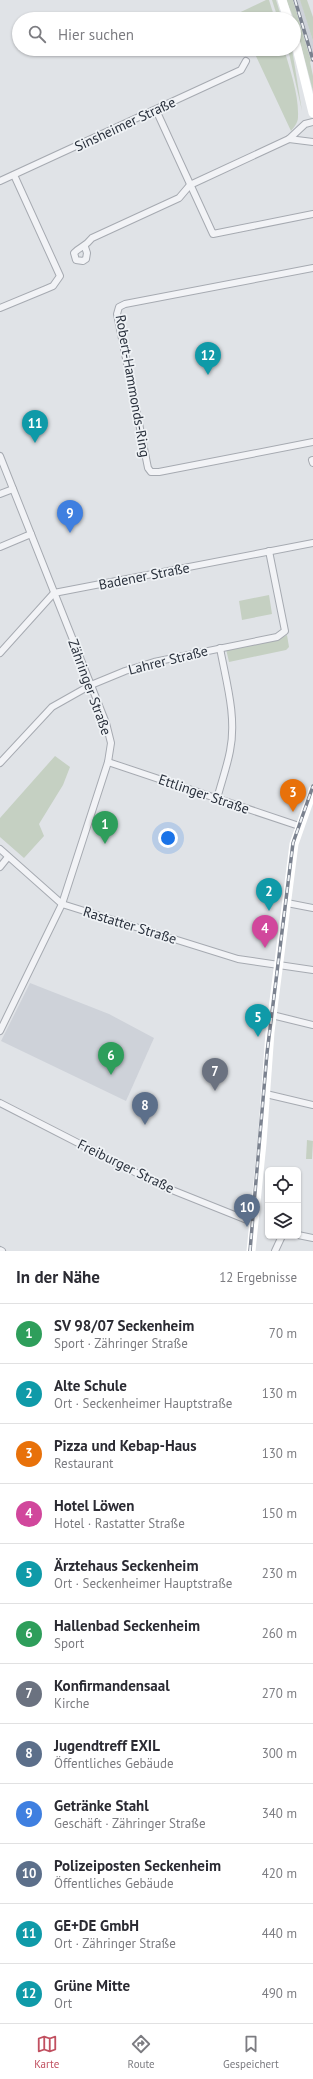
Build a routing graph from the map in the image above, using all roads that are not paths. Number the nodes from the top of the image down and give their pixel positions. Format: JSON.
{"nodes":[{"id":1,"x":282,"y":0,"type":"edge"},
{"id":2,"x":286,"y":12,"type":"edge"},
{"id":3,"x":300,"y":56,"type":"edge"},
{"id":4,"x":246,"y":61,"type":"dead end"},
{"id":5,"x":156,"y":110,"type":"junction"},
{"id":6,"x":313,"y":113,"type":"edge"},
{"id":7,"x":313,"y":122,"type":"edge"},
{"id":8,"x":289,"y":139,"type":"junction"},
{"id":9,"x":313,"y":142,"type":"edge"},
{"id":10,"x":14,"y":174,"type":"junction"},
{"id":11,"x":0,"y":181,"type":"edge"},
{"id":12,"x":190,"y":185,"type":"junction"},
{"id":13,"x":313,"y":214,"type":"edge"},
{"id":14,"x":85,"y":247,"type":"dead end"},
{"id":15,"x":313,"y":268,"type":"edge"},
{"id":16,"x":0,"y":308,"type":"edge"},
{"id":17,"x":313,"y":442,"type":"edge"},
{"id":18,"x":0,"y":456,"type":"edge"},
{"id":19,"x":13,"y":489,"type":"junction"},
{"id":20,"x":0,"y":494,"type":"edge"},
{"id":21,"x":31,"y":534,"type":"junction"},
{"id":22,"x":313,"y":543,"type":"edge"},
{"id":23,"x":0,"y":547,"type":"edge"},
{"id":24,"x":269,"y":552,"type":"junction"},
{"id":25,"x":54,"y":593,"type":"junction"},
{"id":26,"x":220,"y":648,"type":"junction"},
{"id":27,"x":0,"y":653,"type":"edge"},
{"id":28,"x":91,"y":684,"type":"junction"},
{"id":29,"x":108,"y":762,"type":"junction"},
{"id":30,"x":0,"y":763,"type":"edge"},
{"id":31,"x":313,"y":790,"type":"edge"},
{"id":32,"x":217,"y":799,"type":"junction"},
{"id":33,"x":299,"y":826,"type":"junction"},
{"id":34,"x":0,"y":849,"type":"edge"},
{"id":35,"x":8,"y":856,"type":"junction"},
{"id":36,"x":0,"y":867,"type":"edge"},
{"id":37,"x":287,"y":903,"type":"junction"},
{"id":38,"x":62,"y":904,"type":"junction"},
{"id":39,"x":313,"y":908,"type":"edge"},
{"id":40,"x":279,"y":965,"type":"junction"},
{"id":41,"x":313,"y":970,"type":"edge"},
{"id":42,"x":272,"y":1015,"type":"junction"},
{"id":43,"x":313,"y":1025,"type":"edge"},
{"id":44,"x":0,"y":1031,"type":"edge"},
{"id":45,"x":266,"y":1094,"type":"junction"},
{"id":46,"x":0,"y":1103,"type":"edge"},
{"id":47,"x":313,"y":1105,"type":"edge"},
{"id":48,"x":254,"y":1221,"type":"junction"},
{"id":49,"x":301,"y":1236,"type":"edge"},
{"id":50,"x":313,"y":1238,"type":"edge"},
{"id":51,"x":281,"y":1239,"type":"edge"},
{"id":52,"x":251,"y":1251,"type":"edge"},
{"id":53,"x":275,"y":1251,"type":"edge"}],
"edges":[{"from":1,"to":2,"type":"main road"},
{"from":3,"to":6,"type":"main road"},
{"from":4,"to":5,"type":"street","name":"Sinsheimer Straße"},
{"from":5,"to":10,"type":"street","name":"Sinsheimer Straße"},
{"from":5,"to":12,"type":"street"},
{"from":7,"to":8,"type":"street"},
{"from":8,"to":9,"type":"street"},
{"from":8,"to":12,"type":"street"},
{"from":10,"to":11,"type":"street","name":"Sinsheimer Straße"},
{"from":10,"to":16,"type":"street"},
{"from":12,"to":13,"type":"street"},
{"from":12,"to":14,"type":"street"},
{"from":15,"to":17,"type":"street","name":"Robert-Hammonds-Ring"},
{"from":18,"to":19,"type":"street","name":"Zähringer Straße"},
{"from":19,"to":20,"type":"street"},
{"from":19,"to":21,"type":"street","name":"Zähringer Straße"},
{"from":21,"to":23,"type":"street"},
{"from":21,"to":25,"type":"street","name":"Zähringer Straße"},
{"from":22,"to":24,"type":"street","name":"Badener Straße"},
{"from":24,"to":25,"type":"street","name":"Badener Straße"},
{"from":24,"to":26,"type":"street","name":"Lahrer Straße"},
{"from":25,"to":27,"type":"street"},
{"from":25,"to":28,"type":"street","name":"Zähringer Straße"},
{"from":26,"to":28,"type":"street","name":"Lahrer Straße"},
{"from":26,"to":32,"type":"street"},
{"from":28,"to":29,"type":"street","name":"Zähringer Straße"},
{"from":28,"to":30,"type":"street","name":"Lahrer Straße"},
{"from":29,"to":32,"type":"street","name":"Ettlinger Straße"},
{"from":29,"to":38,"type":"street","name":"Zähringer Straße"},
{"from":31,"to":33,"type":"main road"},
{"from":32,"to":33,"type":"street","name":"Ettlinger Straße"},
{"from":33,"to":37,"type":"main road"},
{"from":34,"to":35,"type":"street","name":"Rastatter Straße"},
{"from":35,"to":36,"type":"street"},
{"from":35,"to":38,"type":"street","name":"Rastatter Straße"},
{"from":37,"to":39,"type":"street"},
{"from":37,"to":40,"type":"main road"},
{"from":38,"to":40,"type":"street","name":"Rastatter Straße"},
{"from":38,"to":44,"type":"street","name":"Zähringer Straße"},
{"from":40,"to":41,"type":"street","name":"Rastatter Straße"},
{"from":40,"to":42,"type":"main road"},
{"from":42,"to":43,"type":"street"},
{"from":42,"to":45,"type":"main road"},
{"from":45,"to":47,"type":"street"},
{"from":45,"to":48,"type":"main road"},
{"from":46,"to":48,"type":"street","name":"Freiburger Straße"},
{"from":48,"to":52,"type":"main road"},
{"from":49,"to":50,"type":"street"},
{"from":51,"to":53,"type":"street"}]}
